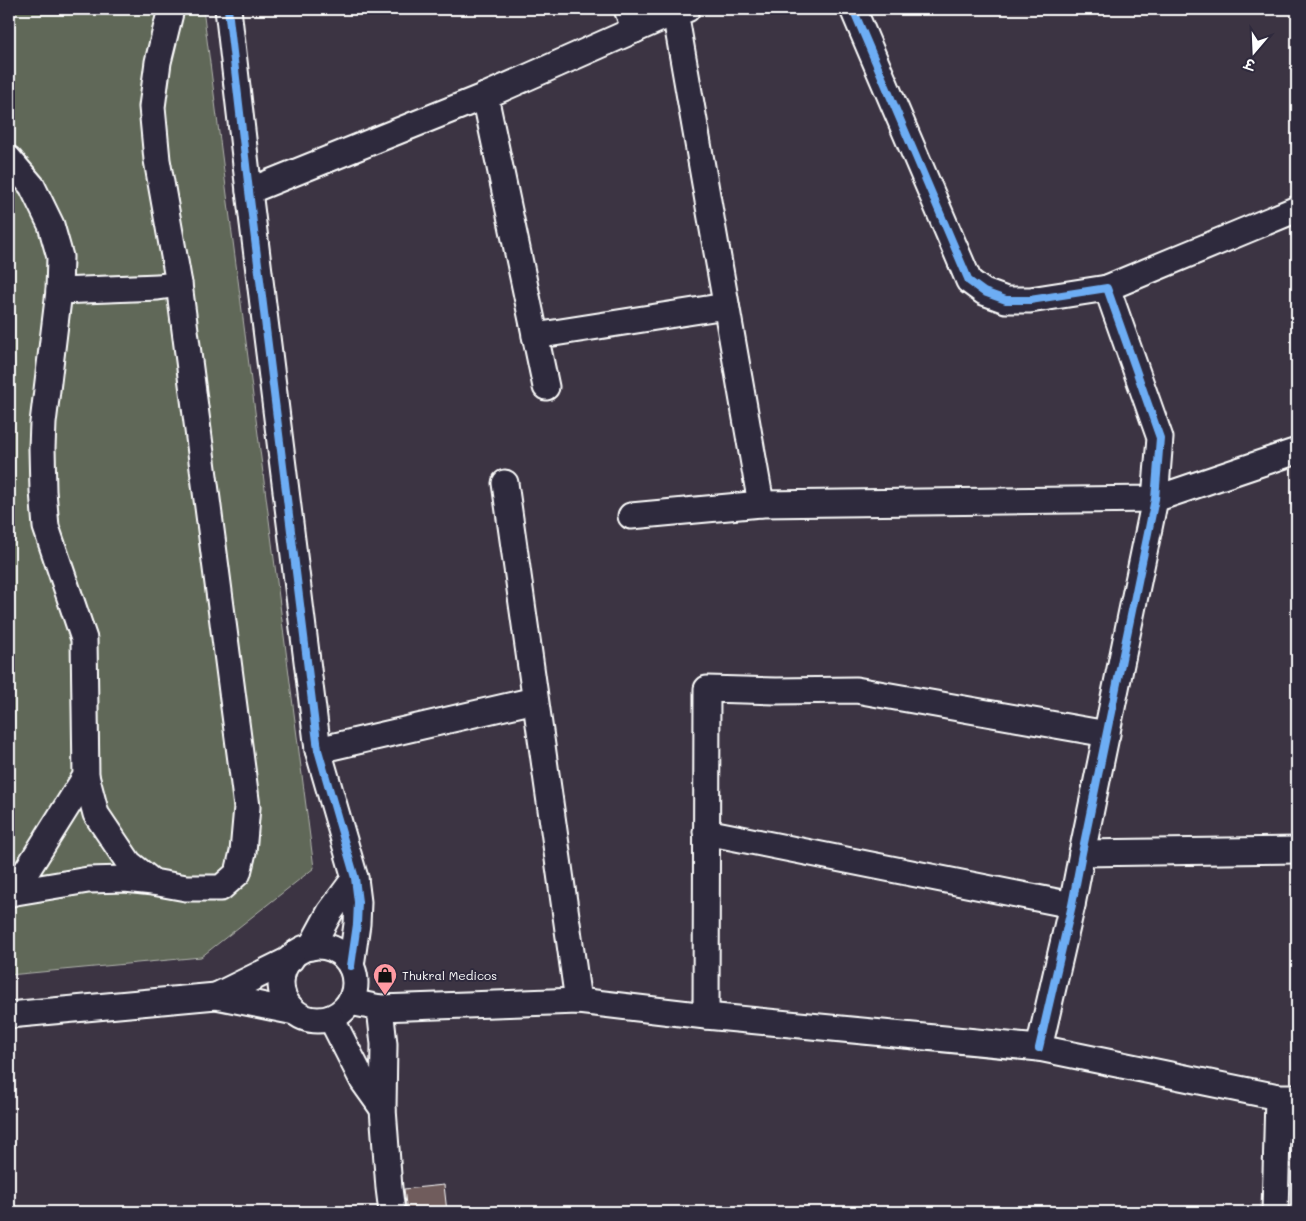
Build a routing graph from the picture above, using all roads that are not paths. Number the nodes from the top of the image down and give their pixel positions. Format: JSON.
{"nodes":[{"id":1,"x":171,"y":9,"type":"edge"},
{"id":2,"x":228,"y":9,"type":"edge"},
{"id":3,"x":853,"y":9,"type":"edge"},
{"id":4,"x":681,"y":11,"type":"edge"},
{"id":5,"x":631,"y":19,"type":"edge"},
{"id":6,"x":484,"y":96,"type":"junction"},
{"id":7,"x":9,"y":159,"type":"edge"},
{"id":8,"x":249,"y":191,"type":"junction"},
{"id":9,"x":1297,"y":210,"type":"edge"},
{"id":10,"x":179,"y":284,"type":"junction"},
{"id":11,"x":1107,"y":288,"type":"junction"},
{"id":12,"x":59,"y":291,"type":"junction"},
{"id":13,"x":726,"y":306,"type":"junction"},
{"id":14,"x":535,"y":336,"type":"junction"},
{"id":15,"x":546,"y":387,"type":"dead end"},
{"id":16,"x":1297,"y":450,"type":"edge"},
{"id":17,"x":505,"y":483,"type":"dead end"},
{"id":18,"x":1155,"y":499,"type":"junction"},
{"id":19,"x":761,"y":504,"type":"junction"},
{"id":20,"x":630,"y":516,"type":"dead end"},
{"id":21,"x":536,"y":700,"type":"junction"},
{"id":22,"x":1106,"y":734,"type":"junction"},
{"id":23,"x":318,"y":750,"type":"junction"},
{"id":24,"x":86,"y":776,"type":"junction"},
{"id":25,"x":706,"y":832,"type":"junction"},
{"id":26,"x":1297,"y":850,"type":"edge"},
{"id":27,"x":1082,"y":853,"type":"junction"},
{"id":28,"x":355,"y":878,"type":"junction"},
{"id":29,"x":153,"y":882,"type":"junction"},
{"id":30,"x":9,"y":894,"type":"edge"},
{"id":31,"x":1072,"y":905,"type":"junction"},
{"id":32,"x":301,"y":953,"type":"junction"},
{"id":33,"x":351,"y":966,"type":"junction"},
{"id":34,"x":216,"y":996,"type":"junction"},
{"id":35,"x":578,"y":1001,"type":"junction"},
{"id":36,"x":350,"y":1002,"type":"junction"},
{"id":37,"x":380,"y":1008,"type":"junction"},
{"id":38,"x":295,"y":1012,"type":"junction"},
{"id":39,"x":9,"y":1015,"type":"edge"},
{"id":40,"x":706,"y":1016,"type":"junction"},
{"id":41,"x":331,"y":1018,"type":"junction"},
{"id":42,"x":1039,"y":1048,"type":"junction"},
{"id":43,"x":1288,"y":1097,"type":"edge"},
{"id":44,"x":383,"y":1109,"type":"junction"},
{"id":45,"x":392,"y":1212,"type":"edge"},
{"id":46,"x":1275,"y":1212,"type":"edge"}],
"edges":[{"from":1,"to":10,"type":"street"},
{"from":2,"to":8,"type":"street"},
{"from":3,"to":11,"type":"street"},
{"from":4,"to":5,"type":"street"},
{"from":4,"to":13,"type":"street"},
{"from":5,"to":6,"type":"street"},
{"from":6,"to":8,"type":"street"},
{"from":6,"to":14,"type":"street"},
{"from":7,"to":12,"type":"street"},
{"from":8,"to":23,"type":"street"},
{"from":9,"to":11,"type":"street"},
{"from":10,"to":12,"type":"street"},
{"from":10,"to":29,"type":"street"},
{"from":11,"to":18,"type":"street"},
{"from":12,"to":24,"type":"street"},
{"from":13,"to":14,"type":"street"},
{"from":13,"to":19,"type":"street"},
{"from":14,"to":15,"type":"street"},
{"from":16,"to":18,"type":"street"},
{"from":17,"to":21,"type":"street"},
{"from":18,"to":19,"type":"street"},
{"from":18,"to":22,"type":"street"},
{"from":19,"to":20,"type":"street"},
{"from":21,"to":23,"type":"street"},
{"from":21,"to":35,"type":"street"},
{"from":22,"to":25,"type":"street"},
{"from":22,"to":27,"type":"street"},
{"from":23,"to":28,"type":"street"},
{"from":24,"to":29,"type":"street"},
{"from":24,"to":30,"type":"street"},
{"from":25,"to":31,"type":"street"},
{"from":25,"to":40,"type":"street"},
{"from":26,"to":27,"type":"street"},
{"from":27,"to":31,"type":"street"},
{"from":28,"to":32,"type":"street"},
{"from":28,"to":33,"type":"street"},
{"from":29,"to":30,"type":"street"},
{"from":31,"to":42,"type":"street"},
{"from":32,"to":33,"type":"street"},
{"from":32,"to":34,"type":"street"},
{"from":32,"to":38,"type":"street"},
{"from":33,"to":36,"type":"street"},
{"from":34,"to":38,"type":"street"},
{"from":34,"to":39,"type":"street"},
{"from":35,"to":37,"type":"street"},
{"from":35,"to":40,"type":"street"},
{"from":36,"to":37,"type":"street"},
{"from":36,"to":41,"type":"street"},
{"from":37,"to":44,"type":"street"},
{"from":38,"to":41,"type":"street"},
{"from":40,"to":42,"type":"street"},
{"from":41,"to":44,"type":"street"},
{"from":42,"to":43,"type":"street"},
{"from":43,"to":46,"type":"street"},
{"from":44,"to":45,"type":"street"}]}
